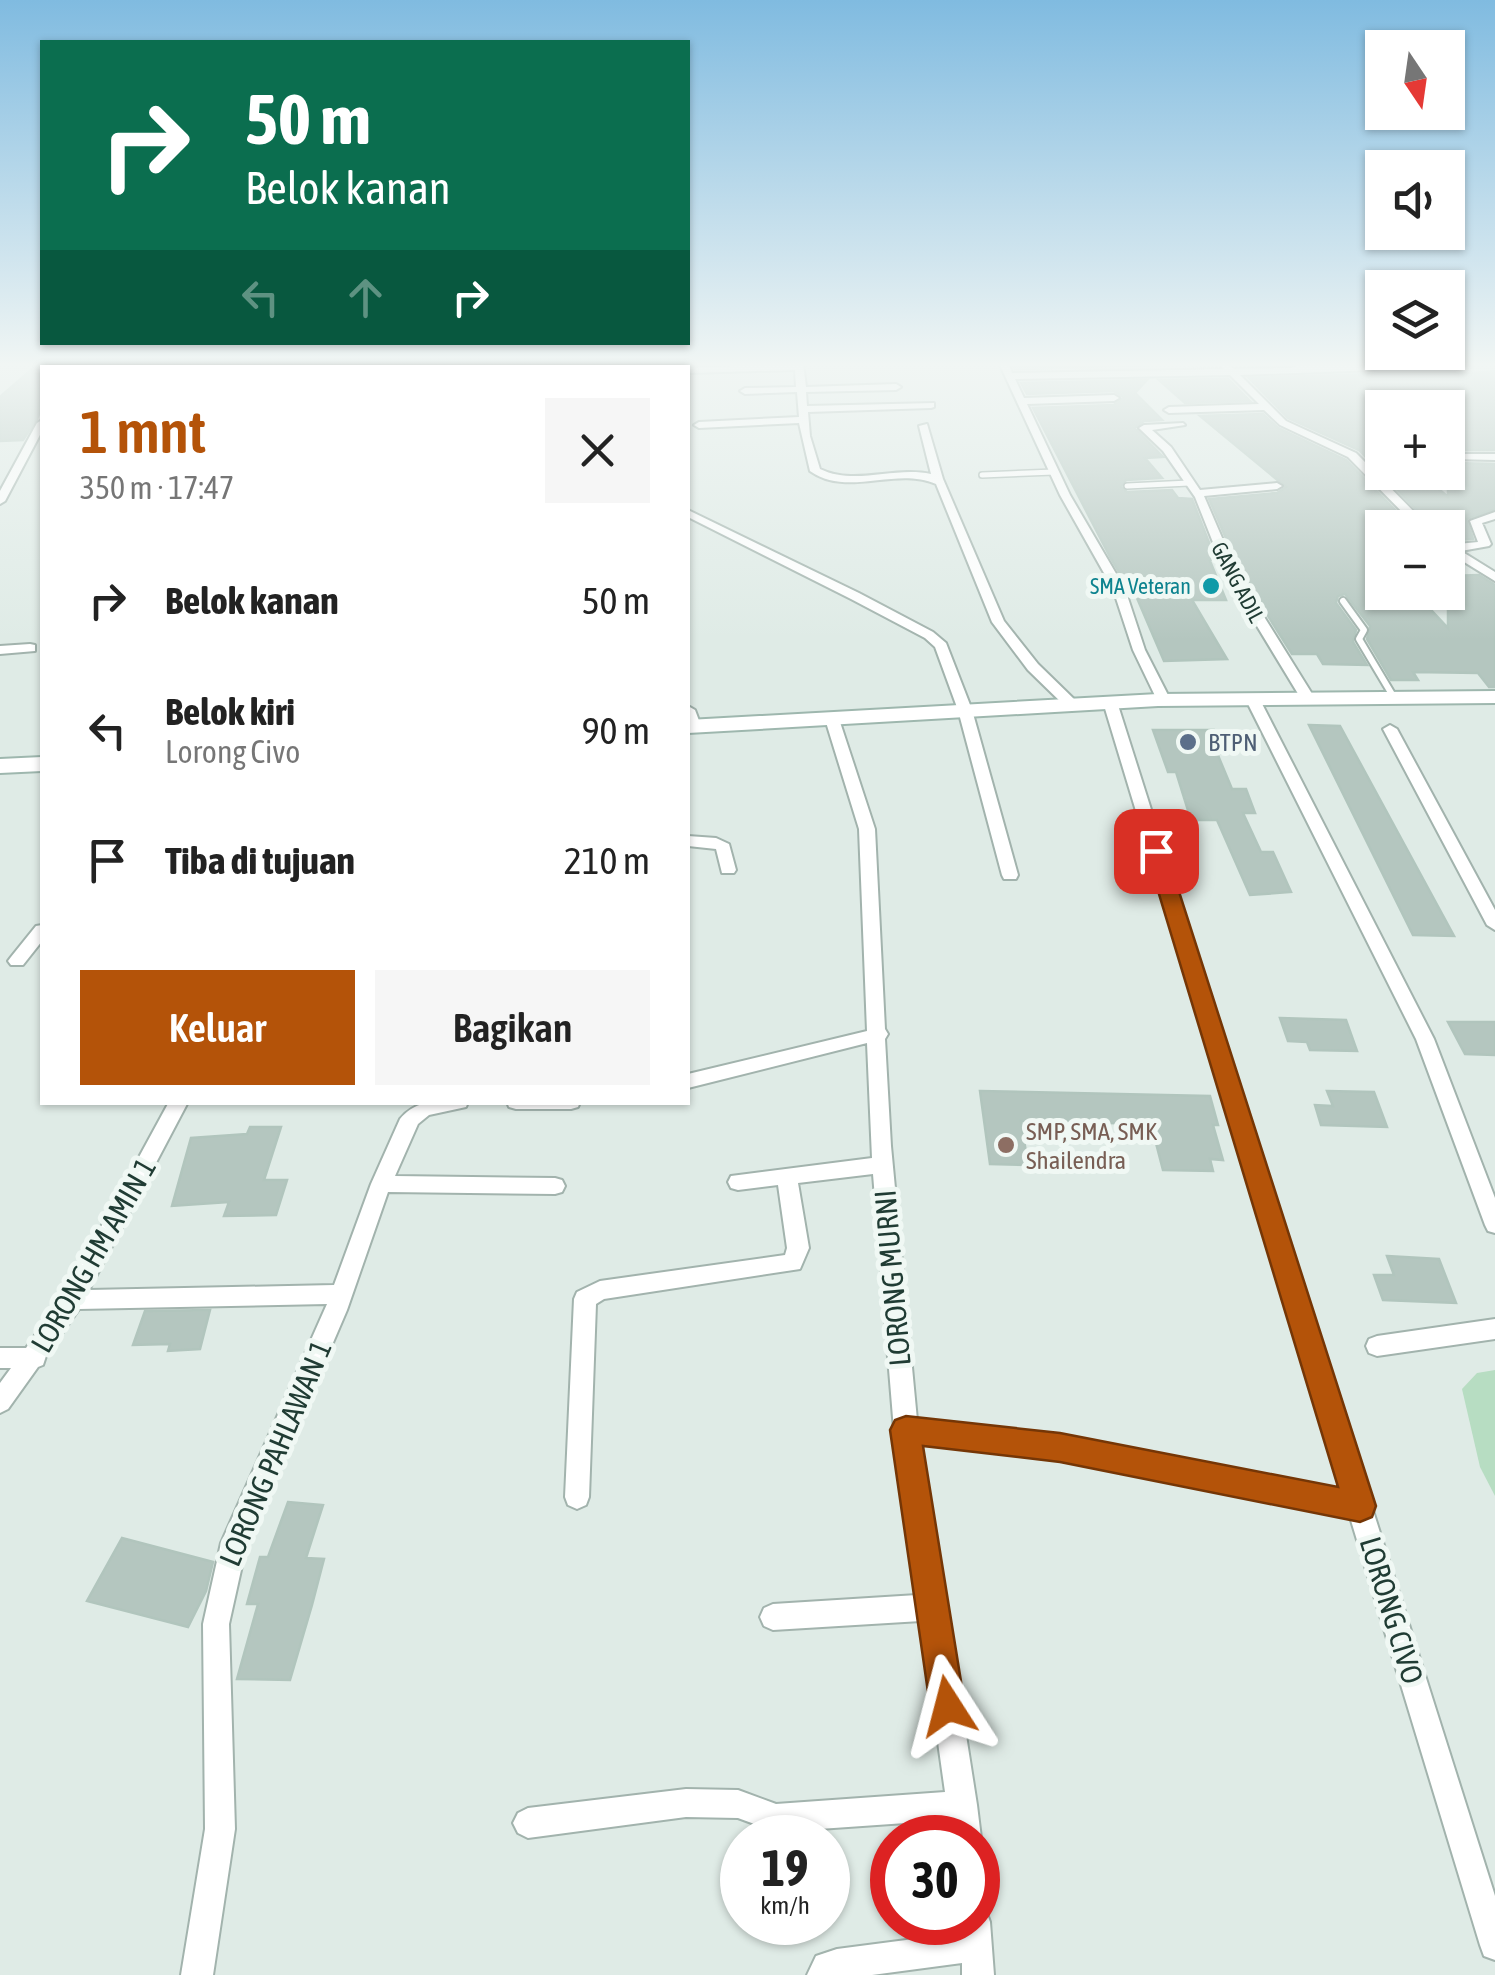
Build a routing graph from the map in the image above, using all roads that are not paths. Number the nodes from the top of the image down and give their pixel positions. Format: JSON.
{"nodes":[{"id":1,"x":25,"y":455,"type":"edge"},
{"id":2,"x":812,"y":455,"type":"edge"},
{"id":3,"x":932,"y":455,"type":"edge"},
{"id":4,"x":1046,"y":455,"type":"edge"},
{"id":5,"x":1170,"y":455,"type":"edge"},
{"id":6,"x":1352,"y":455,"type":"edge"},
{"id":7,"x":1495,"y":456,"type":"edge"},
{"id":8,"x":1465,"y":457,"type":"edge"},
{"id":9,"x":1054,"y":472,"type":"junction"},
{"id":10,"x":982,"y":475,"type":"dead end"},
{"id":11,"x":938,"y":480,"type":"junction"},
{"id":12,"x":1127,"y":486,"type":"dead end"},
{"id":13,"x":1276,"y":486,"type":"dead end"},
{"id":14,"x":1194,"y":488,"type":"junction"},
{"id":15,"x":0,"y":501,"type":"edge"},
{"id":16,"x":1407,"y":510,"type":"edge"},
{"id":17,"x":690,"y":514,"type":"edge"},
{"id":18,"x":1495,"y":515,"type":"edge"},
{"id":19,"x":713,"y":526,"type":"junction"},
{"id":20,"x":690,"y":529,"type":"edge"},
{"id":21,"x":1465,"y":547,"type":"edge"},
{"id":22,"x":1465,"y":559,"type":"edge"},
{"id":23,"x":1495,"y":578,"type":"edge"},
{"id":24,"x":1343,"y":601,"type":"dead end"},
{"id":25,"x":30,"y":648,"type":"dead end"},
{"id":26,"x":0,"y":650,"type":"edge"},
{"id":27,"x":1394,"y":696,"type":"junction"},
{"id":28,"x":1308,"y":697,"type":"junction"},
{"id":29,"x":1495,"y":697,"type":"edge"},
{"id":30,"x":1252,"y":698,"type":"junction"},
{"id":31,"x":1162,"y":700,"type":"junction"},
{"id":32,"x":1110,"y":702,"type":"junction"},
{"id":33,"x":1071,"y":704,"type":"junction"},
{"id":34,"x":965,"y":710,"type":"junction"},
{"id":35,"x":832,"y":720,"type":"junction"},
{"id":36,"x":690,"y":721,"type":"edge"},
{"id":37,"x":1390,"y":729,"type":"dead end"},
{"id":38,"x":40,"y":764,"type":"edge"},
{"id":39,"x":0,"y":766,"type":"edge"},
{"id":40,"x":690,"y":841,"type":"edge"},
{"id":41,"x":728,"y":870,"type":"dead end"},
{"id":42,"x":1010,"y":875,"type":"dead end"},
{"id":43,"x":1495,"y":925,"type":"edge"},
{"id":44,"x":40,"y":932,"type":"edge"},
{"id":45,"x":16,"y":961,"type":"dead end"},
{"id":46,"x":878,"y":1034,"type":"junction"},
{"id":47,"x":690,"y":1081,"type":"edge"},
{"id":48,"x":177,"y":1105,"type":"edge"},
{"id":49,"x":445,"y":1105,"type":"edge"},
{"id":50,"x":883,"y":1165,"type":"junction"},
{"id":51,"x":787,"y":1176,"type":"junction"},
{"id":52,"x":738,"y":1182,"type":"dead end"},
{"id":53,"x":381,"y":1184,"type":"junction"},
{"id":54,"x":554,"y":1186,"type":"dead end"},
{"id":55,"x":1495,"y":1225,"type":"edge"},
{"id":56,"x":342,"y":1294,"type":"junction"},
{"id":57,"x":73,"y":1300,"type":"junction"},
{"id":58,"x":1495,"y":1329,"type":"edge"},
{"id":59,"x":1377,"y":1346,"type":"dead end"},
{"id":60,"x":0,"y":1358,"type":"edge"},
{"id":61,"x":34,"y":1358,"type":"junction"},
{"id":62,"x":0,"y":1402,"type":"edge"},
{"id":63,"x":906,"y":1430,"type":"junction"},
{"id":64,"x":577,"y":1497,"type":"dead end"},
{"id":65,"x":1360,"y":1506,"type":"junction"},
{"id":66,"x":932,"y":1607,"type":"junction"},
{"id":67,"x":773,"y":1617,"type":"dead end"},
{"id":68,"x":962,"y":1805,"type":"junction"},
{"id":69,"x":963,"y":1815,"type":"edge"},
{"id":70,"x":528,"y":1823,"type":"dead end"},
{"id":71,"x":1495,"y":1944,"type":"edge"},
{"id":72,"x":977,"y":1948,"type":"edge"},
{"id":73,"x":198,"y":1975,"type":"edge"},
{"id":74,"x":823,"y":1975,"type":"edge"}],
"edges":[{"from":1,"to":15,"type":"street"},
{"from":2,"to":11,"type":"street"},
{"from":3,"to":11,"type":"street"},
{"from":4,"to":9,"type":"street"},
{"from":5,"to":14,"type":"street","name":"GANG ADIL"},
{"from":6,"to":16,"type":"street"},
{"from":7,"to":8,"type":"street"},
{"from":9,"to":10,"type":"lane"},
{"from":9,"to":31,"type":"street"},
{"from":11,"to":33,"type":"street"},
{"from":12,"to":14,"type":"lane"},
{"from":13,"to":14,"type":"street"},
{"from":14,"to":28,"type":"street","name":"GANG ADIL"},
{"from":17,"to":19,"type":"street"},
{"from":18,"to":21,"type":"street"},
{"from":19,"to":20,"type":"street"},
{"from":19,"to":34,"type":"street"},
{"from":22,"to":23,"type":"street"},
{"from":24,"to":27,"type":"lane"},
{"from":25,"to":26,"type":"street"},
{"from":27,"to":28,"type":"main road"},
{"from":27,"to":29,"type":"main road"},
{"from":28,"to":30,"type":"main road"},
{"from":30,"to":31,"type":"main road"},
{"from":30,"to":55,"type":"street"},
{"from":31,"to":32,"type":"main road"},
{"from":32,"to":33,"type":"main road"},
{"from":32,"to":65,"type":"street","name":"LORONG CIVO"},
{"from":33,"to":34,"type":"main road"},
{"from":34,"to":35,"type":"main road"},
{"from":34,"to":42,"type":"street"},
{"from":35,"to":36,"type":"main road"},
{"from":35,"to":46,"type":"street","name":"LORONG MURNI"},
{"from":37,"to":43,"type":"street"},
{"from":38,"to":39,"type":"main road"},
{"from":40,"to":41,"type":"street"},
{"from":44,"to":45,"type":"street"},
{"from":46,"to":47,"type":"street"},
{"from":46,"to":50,"type":"street","name":"LORONG MURNI"},
{"from":48,"to":57,"type":"street","name":"LORONG HM AMIN 1"},
{"from":49,"to":53,"type":"street","name":"LORONG PAHLAWAN 1"},
{"from":50,"to":51,"type":"street"},
{"from":50,"to":63,"type":"street","name":"LORONG MURNI"},
{"from":51,"to":52,"type":"street"},
{"from":51,"to":64,"type":"street"},
{"from":53,"to":54,"type":"street"},
{"from":53,"to":56,"type":"street","name":"LORONG PAHLAWAN 1"},
{"from":56,"to":57,"type":"street"},
{"from":56,"to":73,"type":"street","name":"LORONG PAHLAWAN 1"},
{"from":57,"to":61,"type":"street","name":"LORONG HM AMIN 1"},
{"from":58,"to":59,"type":"street"},
{"from":60,"to":61,"type":"street"},
{"from":61,"to":62,"type":"street","name":"LORONG HM AMIN 1"},
{"from":63,"to":65,"type":"street"},
{"from":63,"to":66,"type":"street","name":"LORONG MURNI"},
{"from":65,"to":71,"type":"street","name":"LORONG CIVO"},
{"from":66,"to":67,"type":"street"},
{"from":66,"to":68,"type":"street","name":"LORONG MURNI"},
{"from":68,"to":69,"type":"street","name":"LORONG MURNI"},
{"from":68,"to":70,"type":"street"},
{"from":72,"to":74,"type":"street"}]}
